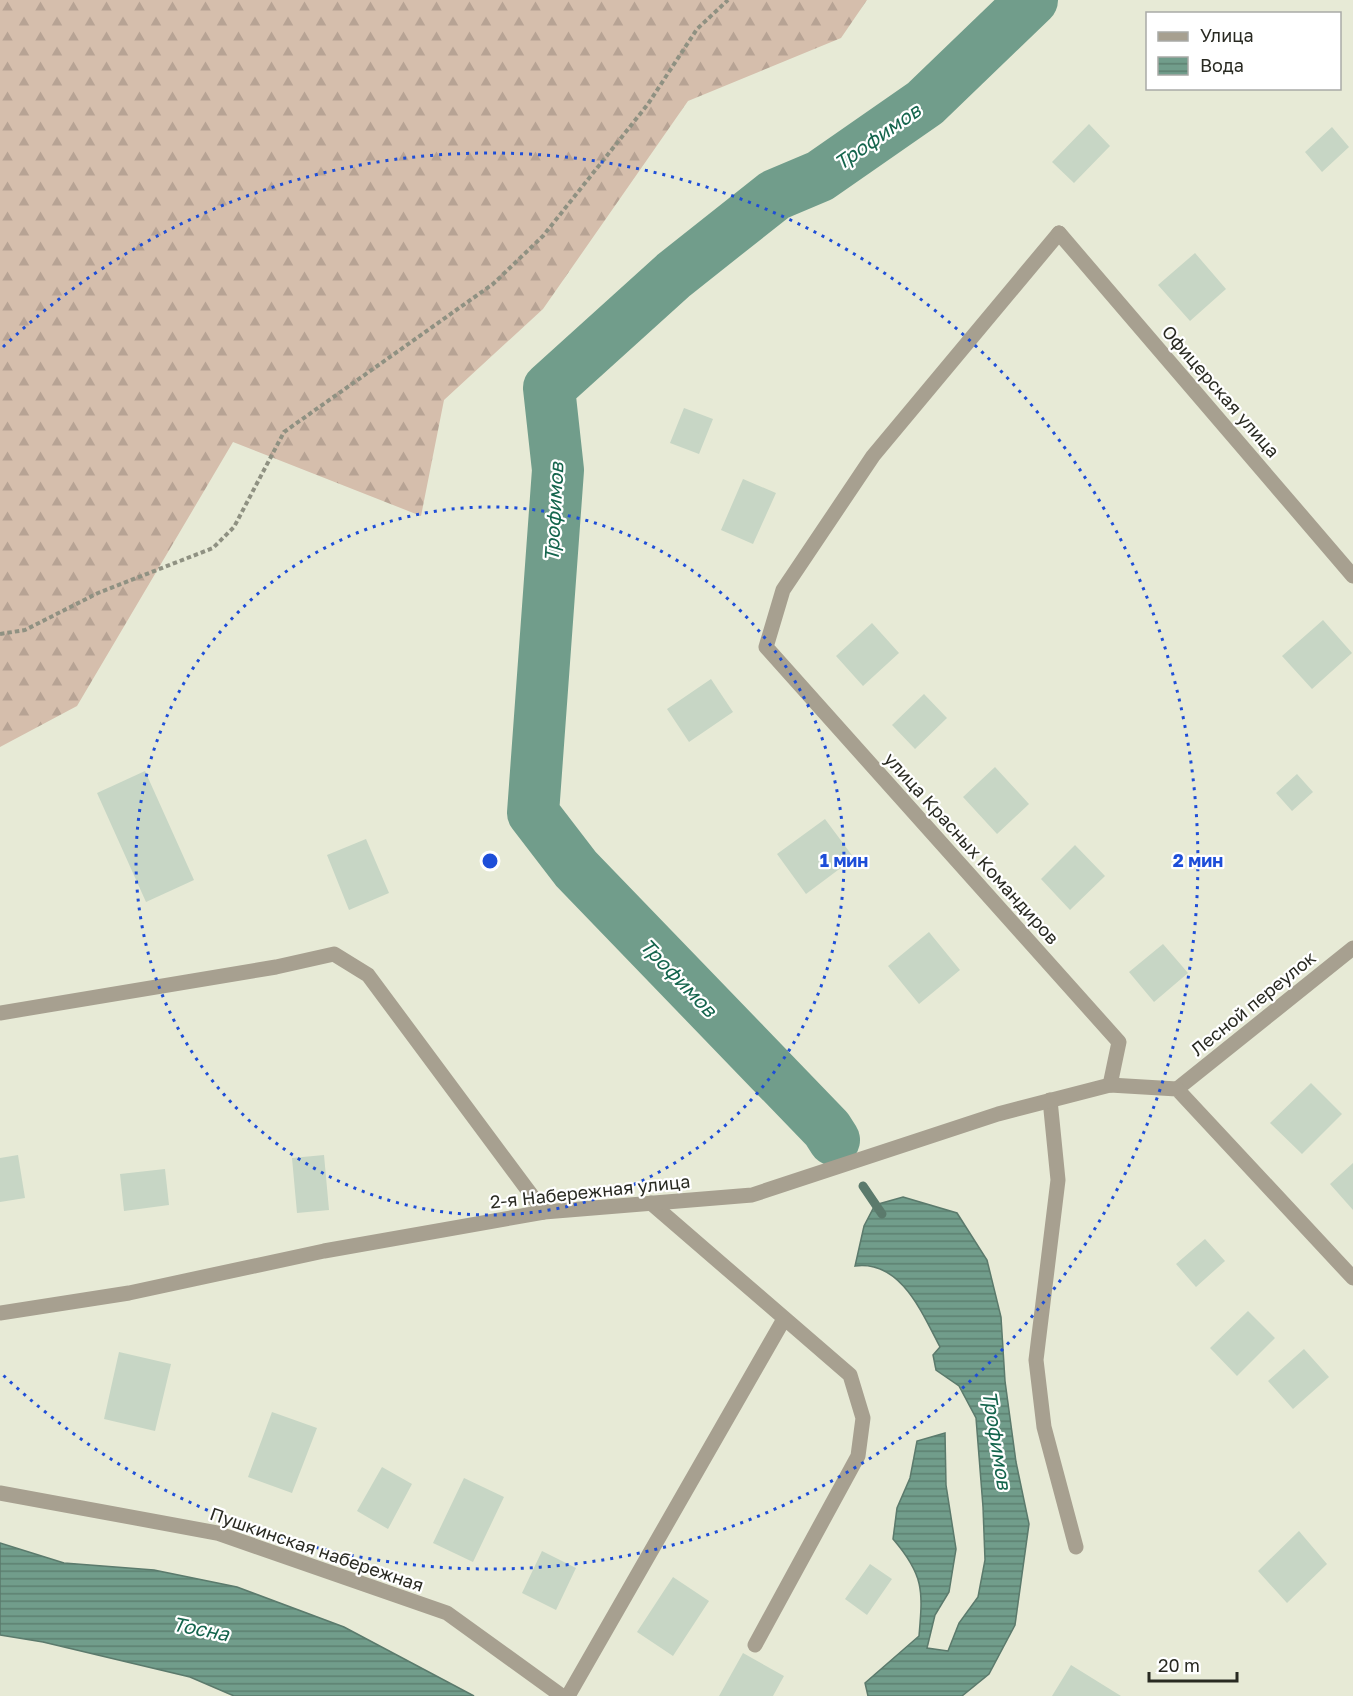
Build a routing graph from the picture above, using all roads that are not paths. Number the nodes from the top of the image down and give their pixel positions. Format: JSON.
{"nodes":[{"id":1,"x":1353,"y":576,"type":"edge"},
{"id":2,"x":766,"y":647,"type":"joint"},
{"id":3,"x":1353,"y":948,"type":"edge"},
{"id":4,"x":0,"y":1012,"type":"edge"},
{"id":5,"x":1110,"y":1085,"type":"junction"},
{"id":6,"x":1177,"y":1089,"type":"junction"},
{"id":7,"x":1050,"y":1101,"type":"junction"},
{"id":8,"x":651,"y":1203,"type":"junction"},
{"id":9,"x":544,"y":1212,"type":"junction"},
{"id":10,"x":1353,"y":1278,"type":"edge"},
{"id":11,"x":0,"y":1313,"type":"edge"},
{"id":12,"x":784,"y":1319,"type":"junction"},
{"id":13,"x":0,"y":1492,"type":"edge"},
{"id":14,"x":1076,"y":1547,"type":"dead end"},
{"id":15,"x":755,"y":1645,"type":"dead end"},
{"id":16,"x":562,"y":1696,"type":"edge"},
{"id":17,"x":568,"y":1696,"type":"edge"}],
"edges":[{"from":1,"to":2,"type":"street","name":"Офицерская улица"},
{"from":2,"to":5,"type":"street","name":"улица Красных Командиров"},
{"from":3,"to":6,"type":"street","name":"Лесной переулок"},
{"from":4,"to":9,"type":"street"},
{"from":5,"to":6,"type":"street","name":"2-я Набережная улица"},
{"from":5,"to":7,"type":"street","name":"2-я Набережная улица"},
{"from":6,"to":10,"type":"street"},
{"from":7,"to":8,"type":"street","name":"2-я Набережная улица"},
{"from":7,"to":14,"type":"street"},
{"from":8,"to":9,"type":"street","name":"2-я Набережная улица"},
{"from":8,"to":12,"type":"street"},
{"from":9,"to":11,"type":"street","name":"2-я Набережная улица"},
{"from":12,"to":15,"type":"street"},
{"from":12,"to":17,"type":"street"},
{"from":13,"to":16,"type":"street","name":"Пушкинская набережная"}]}
